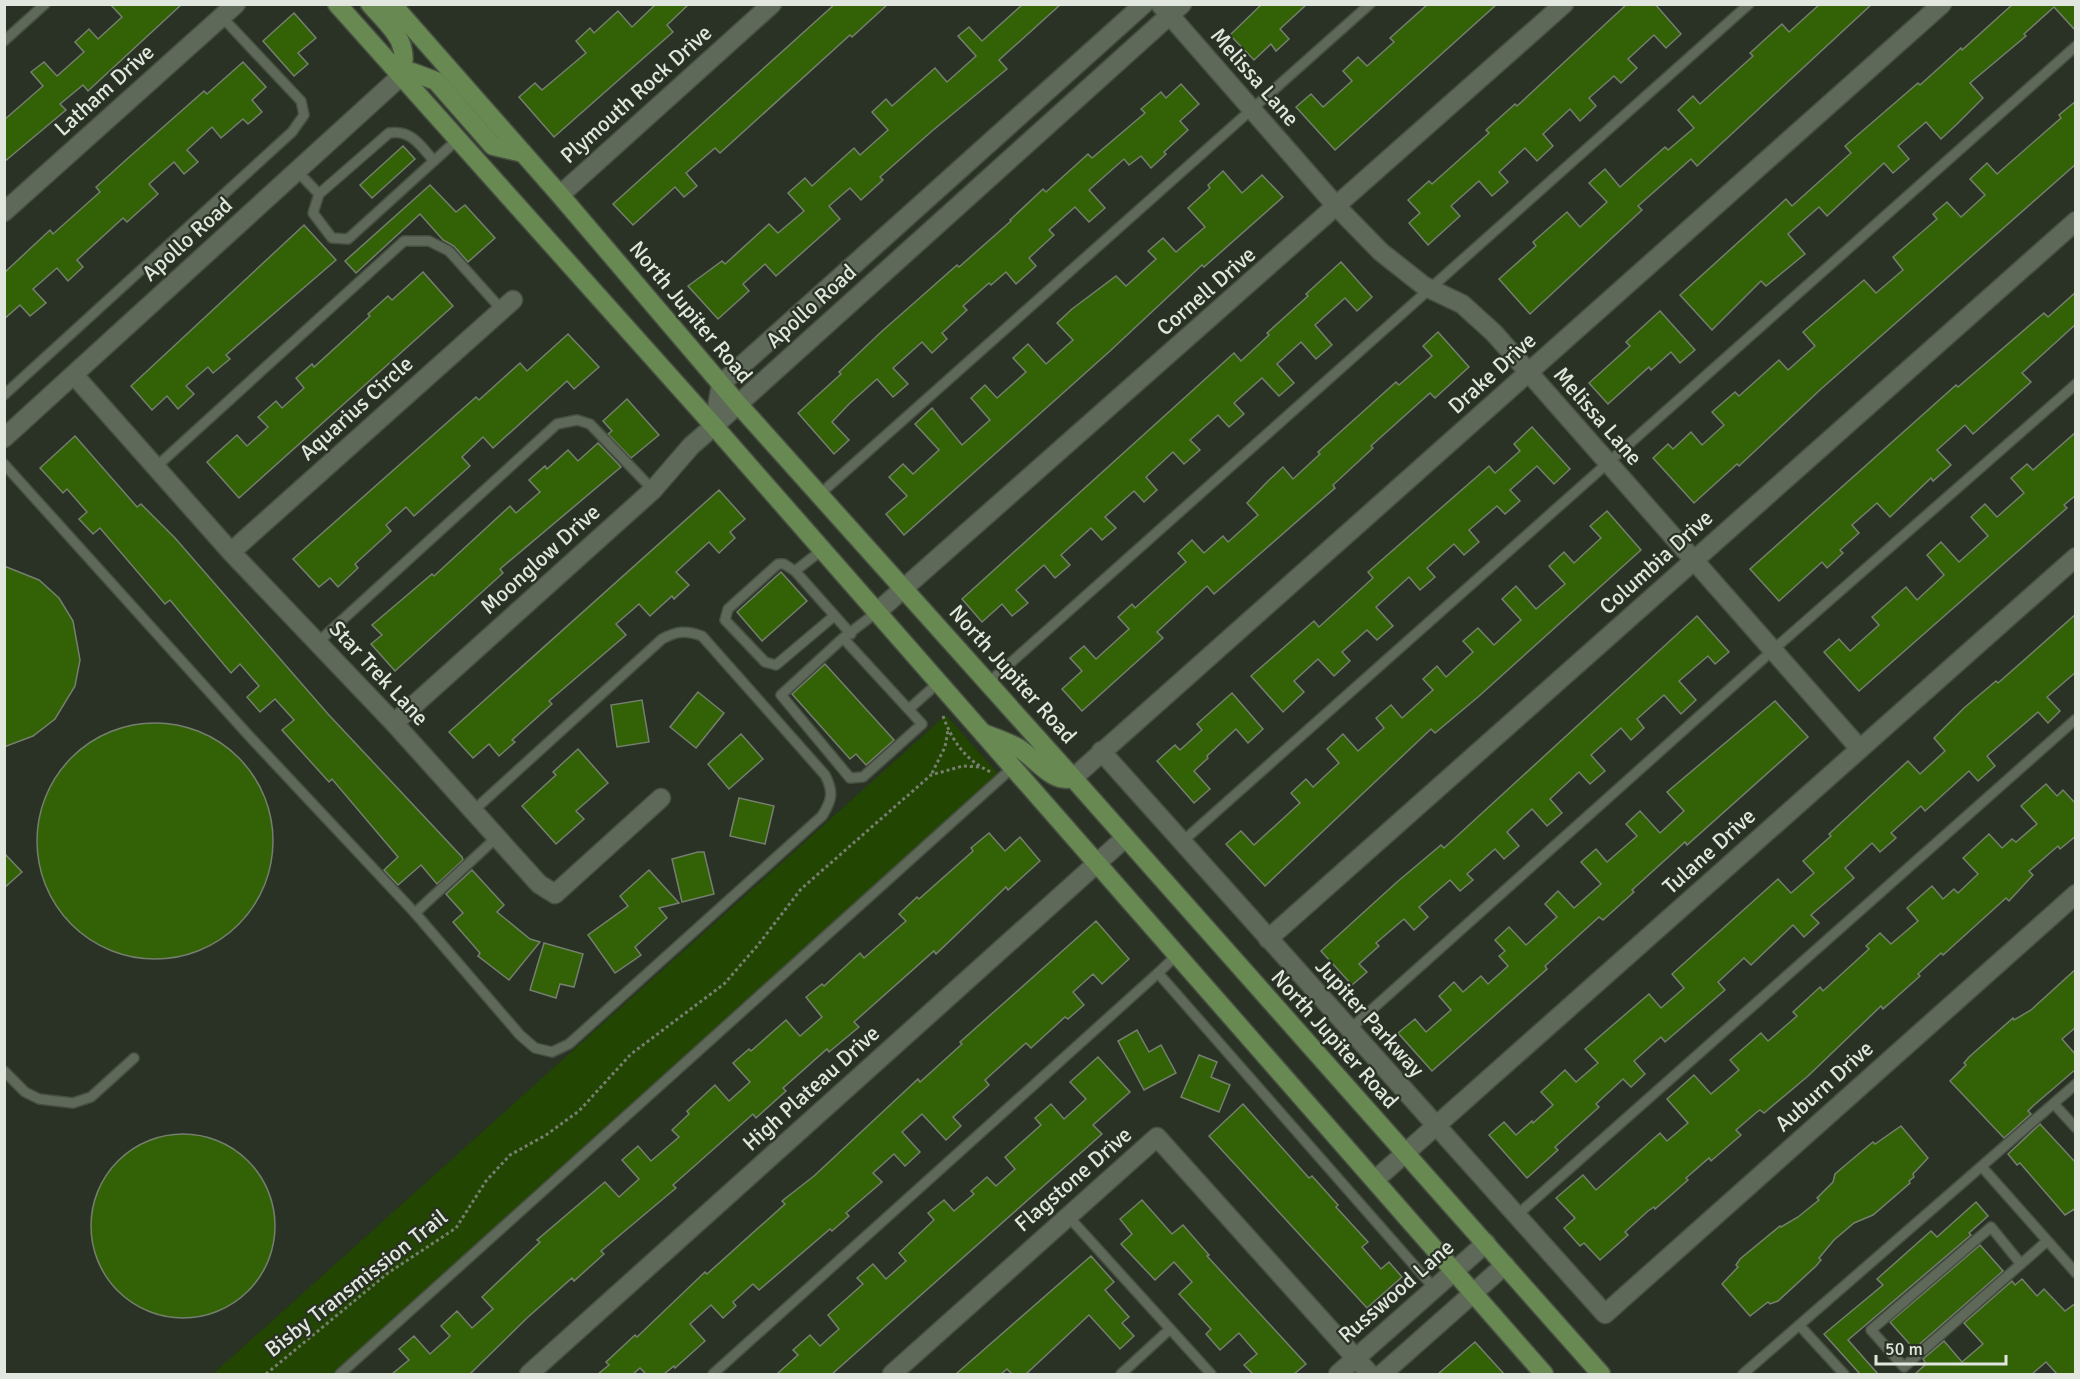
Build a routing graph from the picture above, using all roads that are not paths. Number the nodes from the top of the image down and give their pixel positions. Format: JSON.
{"nodes":[{"id":1,"x":45,"y":4,"type":"edge"},
{"id":2,"x":236,"y":4,"type":"edge"},
{"id":3,"x":337,"y":4,"type":"edge"},
{"id":4,"x":370,"y":4,"type":"edge"},
{"id":5,"x":392,"y":4,"type":"edge"},
{"id":6,"x":772,"y":4,"type":"edge"},
{"id":7,"x":1144,"y":4,"type":"edge"},
{"id":8,"x":1370,"y":4,"type":"edge"},
{"id":9,"x":1564,"y":4,"type":"edge"},
{"id":10,"x":1749,"y":4,"type":"edge"},
{"id":11,"x":1942,"y":4,"type":"edge"},
{"id":12,"x":1170,"y":8,"type":"edge"},
{"id":13,"x":222,"y":17,"type":"junction"},
{"id":14,"x":4,"y":41,"type":"edge"},
{"id":15,"x":2076,"y":46,"type":"edge"},
{"id":16,"x":401,"y":76,"type":"junction"},
{"id":17,"x":1252,"y":109,"type":"junction"},
{"id":18,"x":457,"y":140,"type":"junction"},
{"id":19,"x":523,"y":153,"type":"junction"},
{"id":20,"x":434,"y":161,"type":"junction"},
{"id":21,"x":297,"y":171,"type":"junction"},
{"id":22,"x":319,"y":194,"type":"junction"},
{"id":23,"x":560,"y":195,"type":"junction"},
{"id":24,"x":1338,"y":207,"type":"junction"},
{"id":25,"x":4,"y":212,"type":"edge"},
{"id":26,"x":2076,"y":221,"type":"edge"},
{"id":27,"x":1431,"y":289,"type":"junction"},
{"id":28,"x":508,"y":305,"type":"joint"},
{"id":29,"x":1529,"y":373,"type":"junction"},
{"id":30,"x":74,"y":375,"type":"junction"},
{"id":31,"x":721,"y":384,"type":"junction"},
{"id":32,"x":2076,"y":384,"type":"edge"},
{"id":33,"x":4,"y":395,"type":"edge"},
{"id":34,"x":738,"y":404,"type":"junction"},
{"id":35,"x":714,"y":426,"type":"junction"},
{"id":36,"x":4,"y":438,"type":"edge"},
{"id":37,"x":1608,"y":463,"type":"junction"},
{"id":38,"x":4,"y":464,"type":"edge"},
{"id":39,"x":156,"y":467,"type":"junction"},
{"id":40,"x":653,"y":490,"type":"junction"},
{"id":41,"x":820,"y":494,"type":"junction"},
{"id":42,"x":822,"y":550,"type":"junction"},
{"id":43,"x":231,"y":552,"type":"junction"},
{"id":44,"x":2076,"y":557,"type":"edge"},
{"id":45,"x":1694,"y":561,"type":"junction"},
{"id":46,"x":795,"y":571,"type":"junction"},
{"id":47,"x":904,"y":588,"type":"junction"},
{"id":48,"x":877,"y":612,"type":"junction"},
{"id":49,"x":834,"y":616,"type":"junction"},
{"id":50,"x":847,"y":636,"type":"junction"},
{"id":51,"x":317,"y":643,"type":"junction"},
{"id":52,"x":1773,"y":650,"type":"junction"},
{"id":53,"x":938,"y":683,"type":"junction"},
{"id":54,"x":988,"y":683,"type":"junction"},
{"id":55,"x":909,"y":709,"type":"junction"},
{"id":56,"x":2076,"y":719,"type":"edge"},
{"id":57,"x":394,"y":723,"type":"junction"},
{"id":58,"x":982,"y":733,"type":"junction"},
{"id":59,"x":1860,"y":749,"type":"junction"},
{"id":60,"x":1101,"y":751,"type":"junction"},
{"id":61,"x":1005,"y":773,"type":"junction"},
{"id":62,"x":1073,"y":778,"type":"junction"},
{"id":63,"x":661,"y":798,"type":"dead end"},
{"id":64,"x":473,"y":811,"type":"junction"},
{"id":65,"x":497,"y":837,"type":"junction"},
{"id":66,"x":1125,"y":838,"type":"junction"},
{"id":67,"x":1182,"y":842,"type":"junction"},
{"id":68,"x":1097,"y":863,"type":"junction"},
{"id":69,"x":2076,"y":894,"type":"edge"},
{"id":70,"x":415,"y":913,"type":"junction"},
{"id":71,"x":1268,"y":939,"type":"junction"},
{"id":72,"x":1178,"y":954,"type":"junction"},
{"id":73,"x":1158,"y":973,"type":"junction"},
{"id":74,"x":1349,"y":1030,"type":"junction"},
{"id":75,"x":134,"y":1058,"type":"dead end"},
{"id":76,"x":4,"y":1071,"type":"edge"},
{"id":77,"x":2076,"y":1084,"type":"edge"},
{"id":78,"x":2054,"y":1104,"type":"junction"},
{"id":79,"x":1434,"y":1126,"type":"junction"},
{"id":80,"x":2076,"y":1128,"type":"edge"},
{"id":81,"x":1405,"y":1153,"type":"junction"},
{"id":82,"x":1982,"y":1167,"type":"junction"},
{"id":83,"x":1375,"y":1180,"type":"junction"},
{"id":84,"x":1067,"y":1215,"type":"junction"},
{"id":85,"x":1516,"y":1216,"type":"junction"},
{"id":86,"x":2047,"y":1241,"type":"junction"},
{"id":87,"x":1486,"y":1244,"type":"junction"},
{"id":88,"x":2020,"y":1264,"type":"junction"},
{"id":89,"x":1505,"y":1265,"type":"junction"},
{"id":90,"x":1455,"y":1271,"type":"junction"},
{"id":91,"x":2076,"y":1273,"type":"edge"},
{"id":92,"x":1434,"y":1288,"type":"junction"},
{"id":93,"x":1473,"y":1293,"type":"junction"},
{"id":94,"x":1605,"y":1314,"type":"joint"},
{"id":95,"x":1800,"y":1326,"type":"junction"},
{"id":96,"x":1170,"y":1329,"type":"junction"},
{"id":97,"x":1356,"y":1359,"type":"junction"},
{"id":98,"x":340,"y":1374,"type":"edge"},
{"id":99,"x":529,"y":1374,"type":"edge"},
{"id":100,"x":713,"y":1374,"type":"edge"},
{"id":101,"x":892,"y":1374,"type":"edge"},
{"id":102,"x":1121,"y":1374,"type":"edge"},
{"id":103,"x":1211,"y":1374,"type":"edge"},
{"id":104,"x":1338,"y":1374,"type":"edge"},
{"id":105,"x":1370,"y":1374,"type":"edge"},
{"id":106,"x":1382,"y":1374,"type":"edge"},
{"id":107,"x":1544,"y":1374,"type":"edge"},
{"id":108,"x":1601,"y":1374,"type":"edge"},
{"id":109,"x":1743,"y":1374,"type":"edge"},
{"id":110,"x":1844,"y":1374,"type":"edge"}],
"edges":[{"from":1,"to":14,"type":"lane"},
{"from":2,"to":13,"type":"street","name":"Latham Drive"},
{"from":3,"to":16,"type":"main road"},
{"from":4,"to":16,"type":"main road"},
{"from":5,"to":19,"type":"main road","name":"North Jupiter Road"},
{"from":6,"to":23,"type":"street","name":"Plymouth Rock Drive"},
{"from":7,"to":31,"type":"street","name":"Apollo Road"},
{"from":8,"to":17,"type":"lane"},
{"from":9,"to":24,"type":"street","name":"Cornell Drive"},
{"from":10,"to":27,"type":"lane"},
{"from":11,"to":29,"type":"street","name":"Drake Drive"},
{"from":12,"to":17,"type":"street","name":"Melissa Lane"},
{"from":12,"to":34,"type":"street","name":"Apollo Road"},
{"from":13,"to":25,"type":"street","name":"Latham Drive"},
{"from":13,"to":33,"type":"lane"},
{"from":15,"to":37,"type":"lane"},
{"from":16,"to":18,"type":"main road"},
{"from":16,"to":19,"type":"main road"},
{"from":16,"to":21,"type":"street","name":"Apollo Road"},
{"from":17,"to":24,"type":"street","name":"Melissa Lane"},
{"from":17,"to":41,"type":"lane"},
{"from":18,"to":20,"type":"lane"},
{"from":18,"to":35,"type":"main road"},
{"from":19,"to":23,"type":"main road","name":"North Jupiter Road"},
{"from":20,"to":22,"type":"lane"},
{"from":20,"to":22,"type":"lane"},
{"from":21,"to":22,"type":"lane"},
{"from":21,"to":30,"type":"street","name":"Apollo Road"},
{"from":23,"to":31,"type":"main road","name":"North Jupiter Road"},
{"from":24,"to":27,"type":"street","name":"Melissa Lane"},
{"from":24,"to":47,"type":"street","name":"Cornell Drive"},
{"from":26,"to":45,"type":"street","name":"Columbia Drive"},
{"from":27,"to":29,"type":"street","name":"Melissa Lane"},
{"from":27,"to":54,"type":"lane"},
{"from":28,"to":39,"type":"lane"},
{"from":28,"to":43,"type":"street","name":"Aquarius Circle"},
{"from":29,"to":37,"type":"street","name":"Melissa Lane"},
{"from":29,"to":60,"type":"street","name":"Drake Drive"},
{"from":30,"to":36,"type":"street","name":"Apollo Road"},
{"from":30,"to":39,"type":"street","name":"Star Trek Lane"},
{"from":31,"to":34,"type":"main road","name":"North Jupiter Road"},
{"from":31,"to":35,"type":"street"},
{"from":32,"to":52,"type":"lane"},
{"from":34,"to":35,"type":"street","name":"Apollo Road"},
{"from":34,"to":41,"type":"main road","name":"North Jupiter Road"},
{"from":35,"to":40,"type":"street","name":"Moonglow Drive"},
{"from":35,"to":42,"type":"main road"},
{"from":37,"to":45,"type":"street","name":"Melissa Lane"},
{"from":37,"to":67,"type":"lane"},
{"from":38,"to":70,"type":"lane"},
{"from":39,"to":43,"type":"street","name":"Star Trek Lane"},
{"from":40,"to":51,"type":"lane"},
{"from":40,"to":57,"type":"street","name":"Moonglow Drive"},
{"from":41,"to":47,"type":"main road","name":"North Jupiter Road"},
{"from":42,"to":46,"type":"lane"},
{"from":42,"to":48,"type":"main road"},
{"from":43,"to":51,"type":"street","name":"Star Trek Lane"},
{"from":44,"to":59,"type":"street","name":"Tulane Drive"},
{"from":45,"to":52,"type":"street","name":"Melissa Lane"},
{"from":45,"to":71,"type":"street","name":"Columbia Drive"},
{"from":46,"to":49,"type":"lane"},
{"from":46,"to":49,"type":"lane"},
{"from":47,"to":48,"type":"street","name":"Cornell Drive"},
{"from":47,"to":54,"type":"main road","name":"North Jupiter Road"},
{"from":48,"to":50,"type":"lane"},
{"from":48,"to":53,"type":"main road"},
{"from":49,"to":50,"type":"lane"},
{"from":50,"to":55,"type":"lane"},
{"from":50,"to":55,"type":"lane"},
{"from":51,"to":57,"type":"street","name":"Star Trek Lane"},
{"from":52,"to":59,"type":"street","name":"Melissa Lane"},
{"from":52,"to":74,"type":"lane"},
{"from":53,"to":55,"type":"lane"},
{"from":53,"to":58,"type":"main road"},
{"from":54,"to":62,"type":"main road","name":"North Jupiter Road"},
{"from":56,"to":85,"type":"lane"},
{"from":57,"to":64,"type":"street","name":"Star Trek Lane"},
{"from":58,"to":61,"type":"main road"},
{"from":58,"to":62,"type":"main road"},
{"from":59,"to":79,"type":"street","name":"Tulane Drive"},
{"from":60,"to":62,"type":"street","name":"Drake Drive"},
{"from":60,"to":67,"type":"street","name":"Jupiter Parkway"},
{"from":61,"to":68,"type":"main road"},
{"from":61,"to":98,"type":"lane"},
{"from":62,"to":66,"type":"main road","name":"North Jupiter Road"},
{"from":63,"to":65,"type":"street","name":"Star Trek Lane"},
{"from":64,"to":65,"type":"street","name":"Star Trek Lane"},
{"from":64,"to":70,"type":"lane"},
{"from":65,"to":70,"type":"lane"},
{"from":66,"to":68,"type":"street","name":"High Plateau Drive"},
{"from":66,"to":81,"type":"main road","name":"North Jupiter Road"},
{"from":67,"to":71,"type":"street","name":"Jupiter Parkway"},
{"from":68,"to":72,"type":"main road"},
{"from":68,"to":99,"type":"street","name":"High Plateau Drive"},
{"from":69,"to":94,"type":"street","name":"Auburn Drive"},
{"from":71,"to":74,"type":"street","name":"Jupiter Parkway"},
{"from":72,"to":73,"type":"lane"},
{"from":72,"to":83,"type":"main road"},
{"from":73,"to":92,"type":"lane"},
{"from":73,"to":100,"type":"lane"},
{"from":74,"to":79,"type":"street","name":"Jupiter Parkway"},
{"from":75,"to":76,"type":"lane"},
{"from":77,"to":78,"type":"lane"},
{"from":78,"to":80,"type":"lane"},
{"from":78,"to":82,"type":"lane"},
{"from":79,"to":81,"type":"street","name":"Tulane Drive"},
{"from":79,"to":85,"type":"street","name":"Jupiter Parkway"},
{"from":81,"to":83,"type":"street","name":"Tulane Drive"},
{"from":81,"to":87,"type":"main road","name":"North Jupiter Road"},
{"from":82,"to":86,"type":"lane"},
{"from":82,"to":95,"type":"lane"},
{"from":83,"to":90,"type":"main road"},
{"from":84,"to":96,"type":"lane"},
{"from":84,"to":97,"type":"street","name":"Flagstone Drive"},
{"from":84,"to":101,"type":"street","name":"Flagstone Drive"},
{"from":85,"to":94,"type":"street","name":"Jupiter Parkway"},
{"from":86,"to":88,"type":"lane"},
{"from":86,"to":91,"type":"lane"},
{"from":87,"to":89,"type":"main road","name":"North Jupiter Road"},
{"from":87,"to":90,"type":"street","name":"Russwood Lane"},
{"from":88,"to":88,"type":"lane"},
{"from":89,"to":93,"type":"street"},
{"from":89,"to":108,"type":"main road","name":"North Jupiter Road"},
{"from":90,"to":92,"type":"street","name":"Russwood Lane"},
{"from":90,"to":93,"type":"main road"},
{"from":92,"to":97,"type":"street","name":"Russwood Lane"},
{"from":93,"to":106,"type":"street"},
{"from":93,"to":107,"type":"main road"},
{"from":95,"to":109,"type":"lane"},
{"from":95,"to":110,"type":"lane"},
{"from":96,"to":102,"type":"lane"},
{"from":96,"to":103,"type":"lane"},
{"from":97,"to":104,"type":"street","name":"Russwood Lane"},
{"from":97,"to":105,"type":"street","name":"Flagstone Drive"}]}
